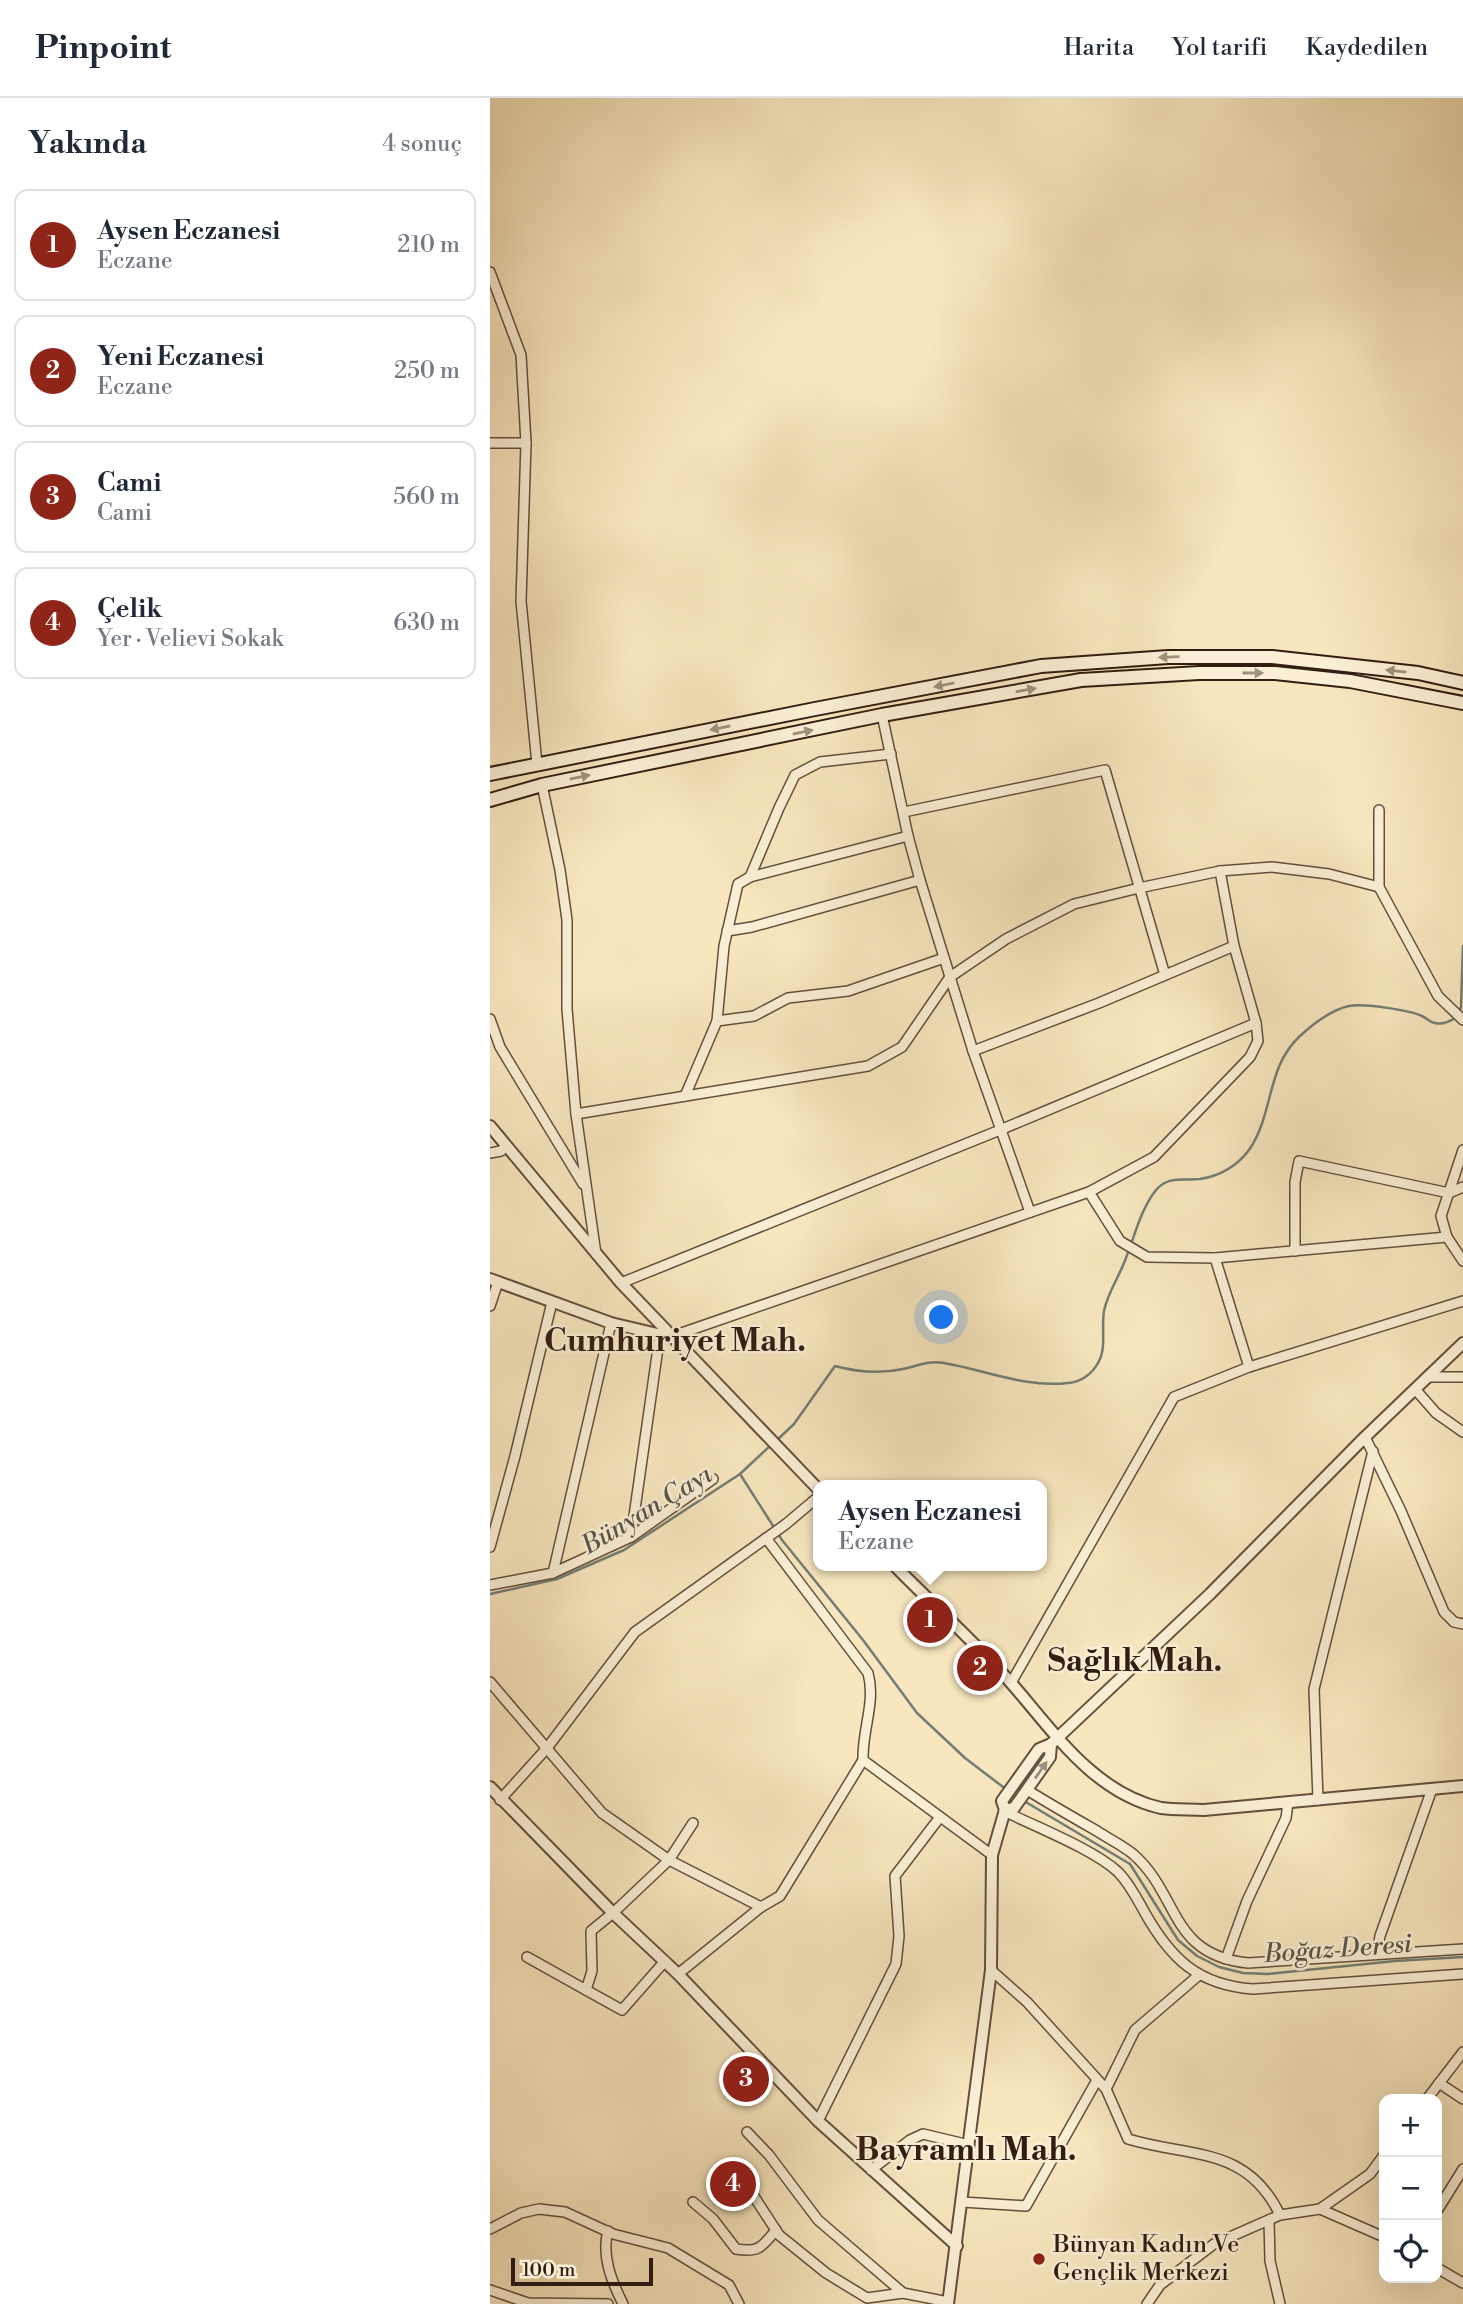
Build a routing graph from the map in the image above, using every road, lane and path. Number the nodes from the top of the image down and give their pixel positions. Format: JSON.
{"nodes":[{"id":1,"x":490,"y":272,"type":"edge"},
{"id":2,"x":490,"y":443,"type":"edge"},
{"id":3,"x":526,"y":443,"type":"junction"},
{"id":4,"x":1461,"y":682,"type":"edge"},
{"id":5,"x":1463,"y":703,"type":"edge"},
{"id":6,"x":882,"y":715,"type":"junction"},
{"id":7,"x":891,"y":754,"type":"junction"},
{"id":8,"x":537,"y":764,"type":"junction"},
{"id":9,"x":490,"y":775,"type":"edge"},
{"id":10,"x":542,"y":785,"type":"junction"},
{"id":11,"x":490,"y":800,"type":"edge"},
{"id":12,"x":1379,"y":810,"type":"dead end"},
{"id":13,"x":904,"y":812,"type":"junction"},
{"id":14,"x":908,"y":836,"type":"junction"},
{"id":15,"x":1220,"y":872,"type":"junction"},
{"id":16,"x":750,"y":877,"type":"junction"},
{"id":17,"x":920,"y":880,"type":"junction"},
{"id":18,"x":1139,"y":887,"type":"junction"},
{"id":19,"x":1379,"y":887,"type":"junction"},
{"id":20,"x":727,"y":931,"type":"junction"},
{"id":21,"x":1234,"y":946,"type":"junction"},
{"id":22,"x":944,"y":958,"type":"junction"},
{"id":23,"x":1165,"y":975,"type":"junction"},
{"id":24,"x":950,"y":977,"type":"junction"},
{"id":25,"x":490,"y":1019,"type":"edge"},
{"id":26,"x":1463,"y":1020,"type":"edge"},
{"id":27,"x":717,"y":1021,"type":"junction"},
{"id":28,"x":1256,"y":1023,"type":"junction"},
{"id":29,"x":973,"y":1051,"type":"junction"},
{"id":30,"x":685,"y":1096,"type":"junction"},
{"id":31,"x":576,"y":1114,"type":"junction"},
{"id":32,"x":490,"y":1126,"type":"edge"},
{"id":33,"x":1000,"y":1129,"type":"junction"},
{"id":34,"x":506,"y":1146,"type":"junction"},
{"id":35,"x":1463,"y":1150,"type":"edge"},
{"id":36,"x":490,"y":1153,"type":"edge"},
{"id":37,"x":1463,"y":1187,"type":"edge"},
{"id":38,"x":586,"y":1189,"type":"junction"},
{"id":39,"x":1089,"y":1192,"type":"junction"},
{"id":40,"x":1449,"y":1193,"type":"junction"},
{"id":41,"x":1030,"y":1212,"type":"junction"},
{"id":42,"x":1447,"y":1237,"type":"junction"},
{"id":43,"x":1295,"y":1251,"type":"junction"},
{"id":44,"x":596,"y":1256,"type":"junction"},
{"id":45,"x":1215,"y":1258,"type":"junction"},
{"id":46,"x":1463,"y":1261,"type":"edge"},
{"id":47,"x":494,"y":1281,"type":"edge"},
{"id":48,"x":621,"y":1283,"type":"junction"},
{"id":49,"x":1463,"y":1301,"type":"edge"},
{"id":50,"x":552,"y":1302,"type":"junction"},
{"id":51,"x":490,"y":1306,"type":"edge"},
{"id":52,"x":611,"y":1323,"type":"junction"},
{"id":53,"x":665,"y":1335,"type":"junction"},
{"id":54,"x":1463,"y":1343,"type":"edge"},
{"id":55,"x":1249,"y":1367,"type":"junction"},
{"id":56,"x":1428,"y":1377,"type":"junction"},
{"id":57,"x":1463,"y":1377,"type":"edge"},
{"id":58,"x":1415,"y":1389,"type":"junction"},
{"id":59,"x":1463,"y":1432,"type":"edge"},
{"id":60,"x":1365,"y":1437,"type":"junction"},
{"id":61,"x":1373,"y":1451,"type":"junction"},
{"id":62,"x":713,"y":1479,"type":"dead end"},
{"id":63,"x":813,"y":1484,"type":"edge"},
{"id":64,"x":813,"y":1501,"type":"edge"},
{"id":65,"x":631,"y":1537,"type":"junction"},
{"id":66,"x":768,"y":1537,"type":"junction"},
{"id":67,"x":490,"y":1547,"type":"edge"},
{"id":68,"x":899,"y":1571,"type":"edge"},
{"id":69,"x":554,"y":1573,"type":"junction"},
{"id":70,"x":490,"y":1585,"type":"edge"},
{"id":71,"x":1463,"y":1624,"type":"edge"},
{"id":72,"x":490,"y":1682,"type":"edge"},
{"id":73,"x":1011,"y":1683,"type":"junction"},
{"id":74,"x":1054,"y":1742,"type":"junction"},
{"id":75,"x":547,"y":1748,"type":"junction"},
{"id":76,"x":863,"y":1760,"type":"junction"},
{"id":77,"x":1463,"y":1786,"type":"edge"},
{"id":78,"x":490,"y":1787,"type":"edge"},
{"id":79,"x":1432,"y":1789,"type":"junction"},
{"id":80,"x":1026,"y":1792,"type":"junction"},
{"id":81,"x":500,"y":1800,"type":"junction"},
{"id":82,"x":1318,"y":1800,"type":"junction"},
{"id":83,"x":1288,"y":1803,"type":"junction"},
{"id":84,"x":1006,"y":1808,"type":"junction"},
{"id":85,"x":940,"y":1817,"type":"junction"},
{"id":86,"x":693,"y":1823,"type":"dead end"},
{"id":87,"x":992,"y":1855,"type":"junction"},
{"id":88,"x":669,"y":1860,"type":"junction"},
{"id":89,"x":761,"y":1907,"type":"junction"},
{"id":90,"x":613,"y":1913,"type":"junction"},
{"id":91,"x":1463,"y":1949,"type":"edge"},
{"id":92,"x":1377,"y":1953,"type":"junction"},
{"id":93,"x":527,"y":1957,"type":"dead end"},
{"id":94,"x":1226,"y":1959,"type":"junction"},
{"id":95,"x":665,"y":1961,"type":"junction"},
{"id":96,"x":991,"y":1970,"type":"junction"},
{"id":97,"x":1463,"y":1973,"type":"edge"},
{"id":98,"x":678,"y":1974,"type":"junction"},
{"id":99,"x":1199,"y":1975,"type":"junction"},
{"id":100,"x":586,"y":1990,"type":"junction"},
{"id":101,"x":1463,"y":2052,"type":"edge"},
{"id":102,"x":1097,"y":2080,"type":"junction"},
{"id":103,"x":1439,"y":2083,"type":"junction"},
{"id":104,"x":1106,"y":2089,"type":"junction"},
{"id":105,"x":1431,"y":2094,"type":"edge"},
{"id":106,"x":1463,"y":2099,"type":"edge"},
{"id":107,"x":818,"y":2120,"type":"junction"},
{"id":108,"x":747,"y":2132,"type":"dead end"},
{"id":109,"x":969,"y":2145,"type":"junction"},
{"id":110,"x":1383,"y":2157,"type":"edge"},
{"id":111,"x":871,"y":2169,"type":"junction"},
{"id":112,"x":1463,"y":2169,"type":"edge"},
{"id":113,"x":744,"y":2181,"type":"dead end"},
{"id":114,"x":693,"y":2202,"type":"dead end"},
{"id":115,"x":962,"y":2202,"type":"junction"},
{"id":116,"x":1442,"y":2203,"type":"edge"},
{"id":117,"x":1320,"y":2209,"type":"junction"},
{"id":118,"x":1280,"y":2215,"type":"junction"},
{"id":119,"x":1269,"y":2220,"type":"junction"},
{"id":120,"x":490,"y":2229,"type":"edge"},
{"id":121,"x":776,"y":2230,"type":"junction"},
{"id":122,"x":608,"y":2231,"type":"junction"},
{"id":123,"x":1379,"y":2235,"type":"edge"},
{"id":124,"x":957,"y":2246,"type":"junction"},
{"id":125,"x":1442,"y":2271,"type":"edge"},
{"id":126,"x":1463,"y":2283,"type":"edge"},
{"id":127,"x":490,"y":2290,"type":"edge"},
{"id":128,"x":903,"y":2293,"type":"junction"},
{"id":129,"x":951,"y":2303,"type":"edge"},
{"id":130,"x":608,"y":2304,"type":"edge"},
{"id":131,"x":624,"y":2304,"type":"edge"},
{"id":132,"x":739,"y":2304,"type":"edge"},
{"id":133,"x":1147,"y":2304,"type":"edge"},
{"id":134,"x":1280,"y":2304,"type":"edge"}],
"edges":[{"from":1,"to":3,"type":"street"},
{"from":2,"to":3,"type":"street"},
{"from":3,"to":8,"type":"street"},
{"from":4,"to":8,"type":"main road","one_way":true},
{"from":6,"to":5,"type":"main road","one_way":true},
{"from":6,"to":7,"type":"street"},
{"from":10,"to":6,"type":"main road","one_way":true},
{"from":7,"to":13,"type":"street"},
{"from":7,"to":16,"type":"street"},
{"from":8,"to":9,"type":"main road"},
{"from":10,"to":11,"type":"main road"},
{"from":10,"to":31,"type":"street"},
{"from":12,"to":19,"type":"street"},
{"from":13,"to":14,"type":"street"},
{"from":13,"to":18,"type":"street"},
{"from":14,"to":16,"type":"street"},
{"from":14,"to":17,"type":"street"},
{"from":15,"to":18,"type":"street"},
{"from":15,"to":19,"type":"street"},
{"from":15,"to":21,"type":"street"},
{"from":16,"to":20,"type":"street"},
{"from":17,"to":20,"type":"street"},
{"from":17,"to":22,"type":"street"},
{"from":18,"to":23,"type":"street"},
{"from":18,"to":24,"type":"street"},
{"from":19,"to":26,"type":"street"},
{"from":20,"to":27,"type":"street"},
{"from":21,"to":23,"type":"street"},
{"from":21,"to":28,"type":"street"},
{"from":22,"to":24,"type":"street"},
{"from":22,"to":27,"type":"street"},
{"from":23,"to":29,"type":"street"},
{"from":24,"to":29,"type":"street"},
{"from":24,"to":30,"type":"street"},
{"from":25,"to":38,"type":"street"},
{"from":27,"to":30,"type":"street"},
{"from":28,"to":33,"type":"street"},
{"from":28,"to":39,"type":"street"},
{"from":29,"to":33,"type":"street"},
{"from":30,"to":31,"type":"street"},
{"from":31,"to":38,"type":"street"},
{"from":32,"to":34,"type":"street"},
{"from":33,"to":41,"type":"street"},
{"from":33,"to":48,"type":"street"},
{"from":34,"to":36,"type":"street"},
{"from":34,"to":44,"type":"street"},
{"from":35,"to":40,"type":"street"},
{"from":37,"to":40,"type":"street"},
{"from":38,"to":44,"type":"street"},
{"from":39,"to":41,"type":"street"},
{"from":39,"to":45,"type":"street"},
{"from":40,"to":42,"type":"street"},
{"from":40,"to":43,"type":"street"},
{"from":41,"to":53,"type":"street"},
{"from":42,"to":43,"type":"street"},
{"from":42,"to":46,"type":"street"},
{"from":43,"to":45,"type":"street"},
{"from":44,"to":48,"type":"street"},
{"from":45,"to":55,"type":"street"},
{"from":47,"to":50,"type":"street"},
{"from":47,"to":51,"type":"street"},
{"from":48,"to":53,"type":"street"},
{"from":49,"to":55,"type":"street"},
{"from":50,"to":52,"type":"street"},
{"from":50,"to":67,"type":"street"},
{"from":52,"to":53,"type":"street"},
{"from":52,"to":69,"type":"street"},
{"from":53,"to":63,"type":"street"},
{"from":53,"to":65,"type":"street"},
{"from":54,"to":56,"type":"street"},
{"from":55,"to":73,"type":"street"},
{"from":56,"to":57,"type":"street"},
{"from":56,"to":58,"type":"street"},
{"from":58,"to":59,"type":"street"},
{"from":58,"to":60,"type":"street"},
{"from":60,"to":61,"type":"street"},
{"from":60,"to":74,"type":"street"},
{"from":61,"to":71,"type":"street"},
{"from":61,"to":82,"type":"street"},
{"from":62,"to":65,"type":"street"},
{"from":64,"to":66,"type":"street"},
{"from":65,"to":69,"type":"street"},
{"from":66,"to":75,"type":"street"},
{"from":66,"to":76,"type":"street"},
{"from":68,"to":73,"type":"street"},
{"from":69,"to":70,"type":"street"},
{"from":72,"to":75,"type":"street"},
{"from":73,"to":74,"type":"street"},
{"from":80,"to":74,"type":"street","one_way":true},
{"from":74,"to":83,"type":"street"},
{"from":74,"to":84,"type":"street"},
{"from":75,"to":81,"type":"street"},
{"from":75,"to":88,"type":"street"},
{"from":76,"to":85,"type":"street"},
{"from":76,"to":89,"type":"street"},
{"from":77,"to":79,"type":"street"},
{"from":78,"to":81,"type":"street"},
{"from":79,"to":82,"type":"street"},
{"from":79,"to":92,"type":"street"},
{"from":80,"to":84,"type":"street"},
{"from":80,"to":94,"type":"street"},
{"from":81,"to":90,"type":"street"},
{"from":82,"to":83,"type":"street"},
{"from":83,"to":94,"type":"street"},
{"from":84,"to":87,"type":"street"},
{"from":84,"to":99,"type":"street"},
{"from":85,"to":87,"type":"street"},
{"from":85,"to":107,"type":"street"},
{"from":86,"to":88,"type":"street"},
{"from":87,"to":96,"type":"street"},
{"from":88,"to":89,"type":"street"},
{"from":88,"to":90,"type":"street"},
{"from":89,"to":98,"type":"street"},
{"from":90,"to":95,"type":"street"},
{"from":90,"to":100,"type":"street"},
{"from":91,"to":92,"type":"street"},
{"from":92,"to":94,"type":"street"},
{"from":93,"to":100,"type":"street"},
{"from":95,"to":98,"type":"street"},
{"from":95,"to":100,"type":"street"},
{"from":96,"to":102,"type":"street"},
{"from":96,"to":109,"type":"street"},
{"from":97,"to":99,"type":"street"},
{"from":98,"to":107,"type":"street"},
{"from":99,"to":104,"type":"street"},
{"from":101,"to":103,"type":"street"},
{"from":102,"to":104,"type":"street"},
{"from":102,"to":115,"type":"street"},
{"from":103,"to":105,"type":"street"},
{"from":103,"to":106,"type":"street"},
{"from":104,"to":118,"type":"street"},
{"from":107,"to":111,"type":"street"},
{"from":108,"to":128,"type":"street"},
{"from":109,"to":111,"type":"street"},
{"from":109,"to":115,"type":"street"},
{"from":110,"to":117,"type":"street"},
{"from":111,"to":124,"type":"street"},
{"from":112,"to":116,"type":"street"},
{"from":113,"to":121,"type":"street"},
{"from":114,"to":121,"type":"street"},
{"from":115,"to":124,"type":"street"},
{"from":117,"to":118,"type":"street"},
{"from":117,"to":123,"type":"street"},
{"from":118,"to":119,"type":"street"},
{"from":119,"to":133,"type":"street"},
{"from":119,"to":134,"type":"street"},
{"from":120,"to":122,"type":"street"},
{"from":121,"to":128,"type":"street"},
{"from":122,"to":131,"type":"street"},
{"from":122,"to":132,"type":"street"},
{"from":124,"to":129,"type":"street"},
{"from":125,"to":126,"type":"street"},
{"from":127,"to":130,"type":"street"},
{"from":128,"to":129,"type":"street"}]}
